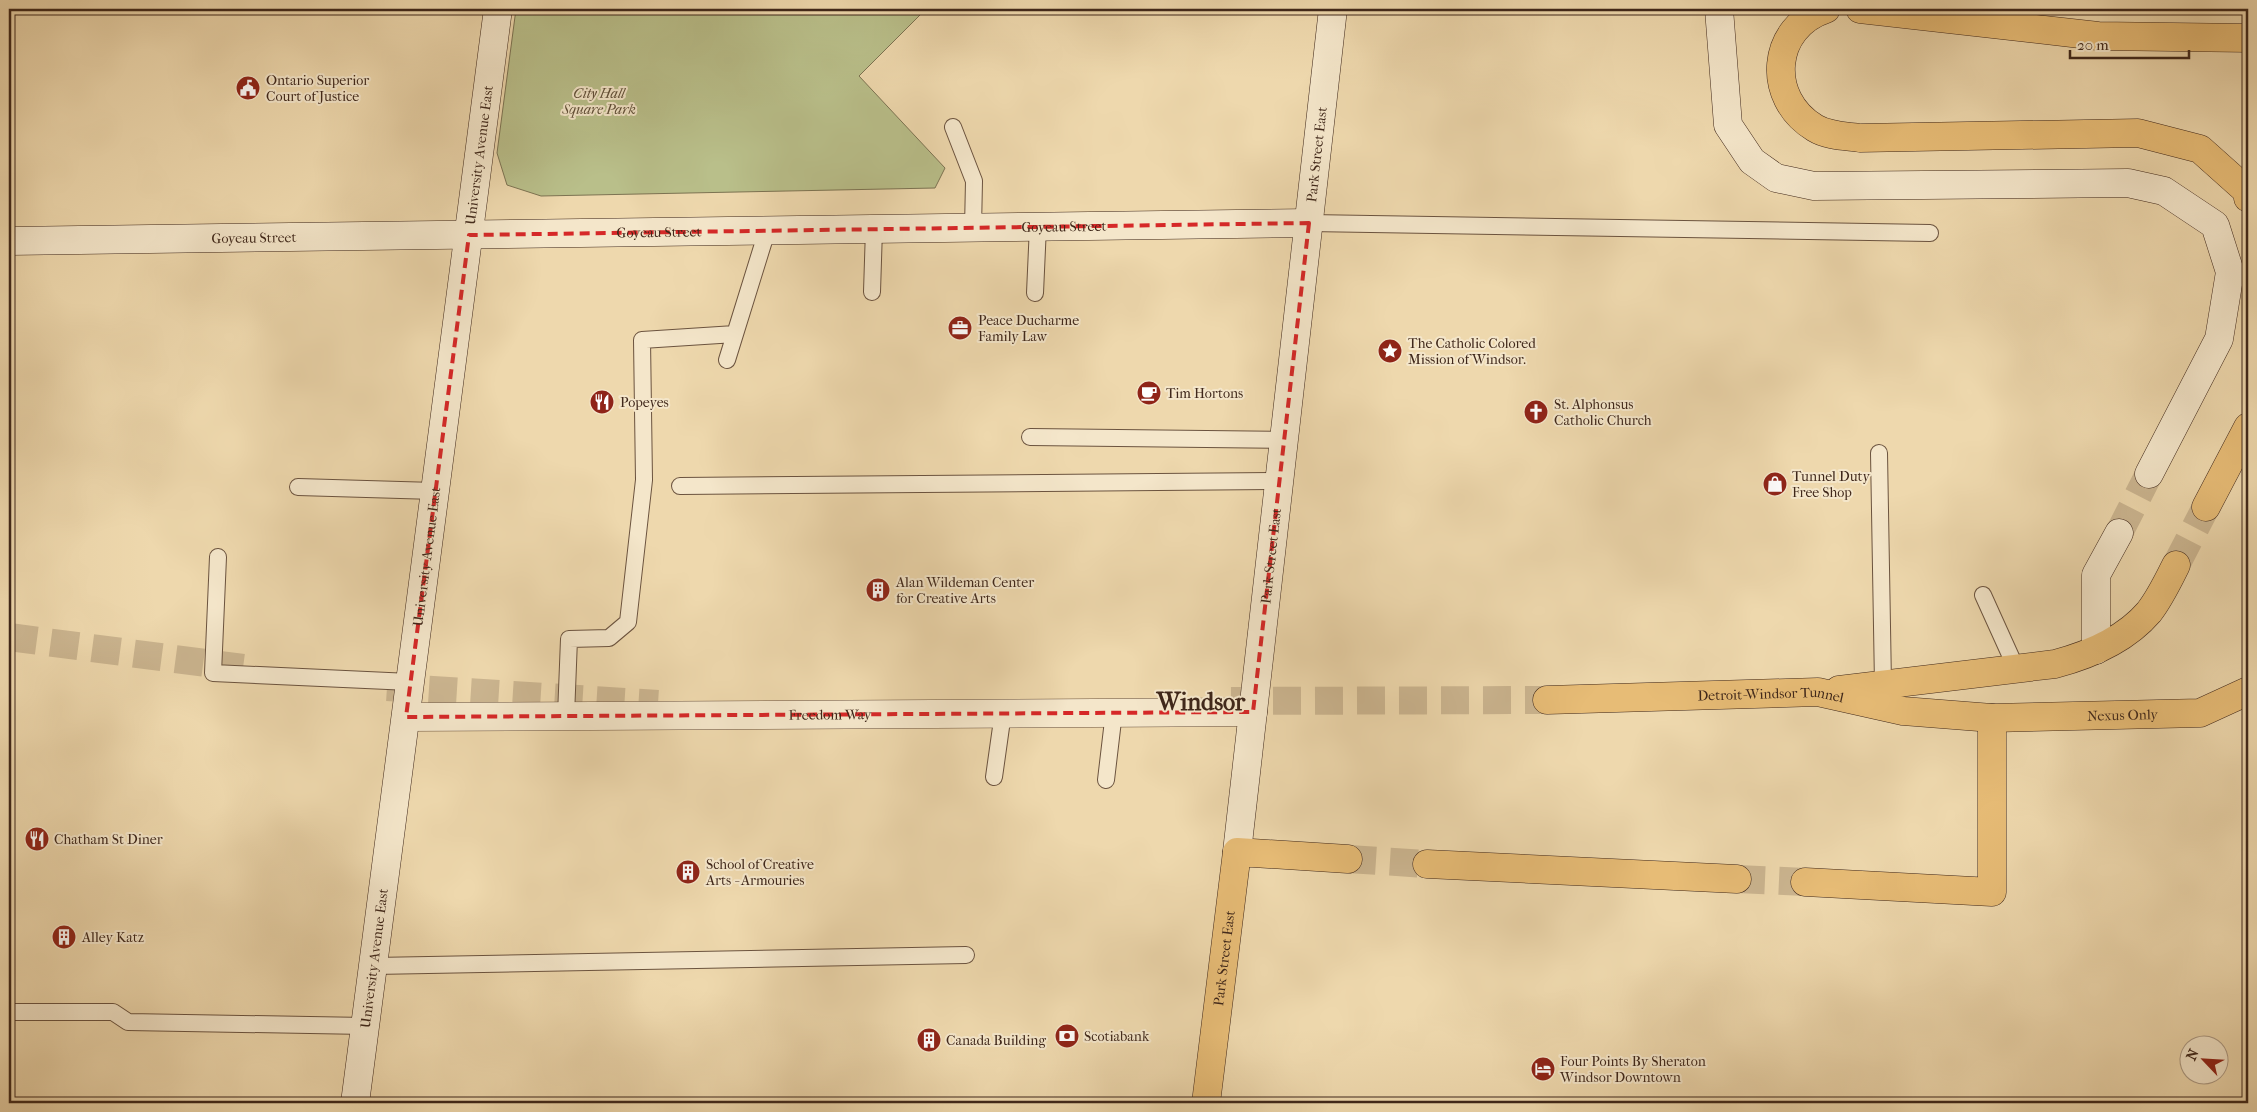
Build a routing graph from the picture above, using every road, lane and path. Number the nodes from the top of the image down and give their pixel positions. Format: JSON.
{"nodes":[{"id":1,"x":498,"y":9,"type":"edge"},
{"id":2,"x":1333,"y":9,"type":"edge"},
{"id":3,"x":1720,"y":9,"type":"edge"},
{"id":4,"x":1826,"y":9,"type":"edge"},
{"id":5,"x":1860,"y":9,"type":"edge"},
{"id":6,"x":2248,"y":38,"type":"edge"},
{"id":7,"x":953,"y":127,"type":"dead end"},
{"id":8,"x":2248,"y":198,"type":"edge"},
{"id":9,"x":1309,"y":223,"type":"junction"},
{"id":10,"x":1038,"y":226,"type":"junction"},
{"id":11,"x":973,"y":228,"type":"junction"},
{"id":12,"x":874,"y":229,"type":"junction"},
{"id":13,"x":767,"y":231,"type":"junction"},
{"id":14,"x":1930,"y":233,"type":"dead end"},
{"id":15,"x":469,"y":235,"type":"junction"},
{"id":16,"x":9,"y":241,"type":"edge"},
{"id":17,"x":872,"y":292,"type":"dead end"},
{"id":18,"x":1035,"y":293,"type":"dead end"},
{"id":19,"x":735,"y":334,"type":"junction"},
{"id":20,"x":727,"y":360,"type":"dead end"},
{"id":21,"x":2248,"y":427,"type":"edge"},
{"id":22,"x":1030,"y":437,"type":"dead end"},
{"id":23,"x":1284,"y":440,"type":"junction"},
{"id":24,"x":1879,"y":453,"type":"dead end"},
{"id":25,"x":2149,"y":474,"type":"tunnel mouth"},
{"id":26,"x":1279,"y":480,"type":"junction"},
{"id":27,"x":680,"y":486,"type":"dead end"},
{"id":28,"x":298,"y":487,"type":"dead end"},
{"id":29,"x":435,"y":491,"type":"junction"},
{"id":30,"x":2206,"y":506,"type":"tunnel mouth"},
{"id":31,"x":2119,"y":533,"type":"tunnel mouth"},
{"id":32,"x":218,"y":557,"type":"dead end"},
{"id":33,"x":2176,"y":565,"type":"tunnel mouth"},
{"id":34,"x":1983,"y":595,"type":"dead end"},
{"id":35,"x":2096,"y":650,"type":"junction"},
{"id":36,"x":2016,"y":668,"type":"junction"},
{"id":37,"x":410,"y":682,"type":"junction"},
{"id":38,"x":1883,"y":684,"type":"junction"},
{"id":39,"x":2248,"y":691,"type":"edge"},
{"id":40,"x":1818,"y":692,"type":"junction"},
{"id":41,"x":1547,"y":700,"type":"tunnel mouth"},
{"id":42,"x":1114,"y":712,"type":"junction"},
{"id":43,"x":1253,"y":712,"type":"junction"},
{"id":44,"x":1003,"y":713,"type":"junction"},
{"id":45,"x":566,"y":716,"type":"junction"},
{"id":46,"x":406,"y":717,"type":"junction"},
{"id":47,"x":1992,"y":718,"type":"junction"},
{"id":48,"x":994,"y":777,"type":"dead end"},
{"id":49,"x":1106,"y":780,"type":"dead end"},
{"id":50,"x":1237,"y":852,"type":"junction"},
{"id":51,"x":1348,"y":859,"type":"tunnel mouth"},
{"id":52,"x":1427,"y":864,"type":"tunnel mouth"},
{"id":53,"x":1737,"y":879,"type":"tunnel mouth"},
{"id":54,"x":1805,"y":882,"type":"tunnel mouth"},
{"id":55,"x":966,"y":955,"type":"dead end"},
{"id":56,"x":374,"y":966,"type":"junction"},
{"id":57,"x":9,"y":1012,"type":"edge"},
{"id":58,"x":366,"y":1026,"type":"junction"},
{"id":59,"x":355,"y":1103,"type":"edge"},
{"id":60,"x":1206,"y":1103,"type":"edge"}],
"edges":[{"from":1,"to":15,"type":"street","name":"University Avenue East"},
{"from":2,"to":9,"type":"street","name":"Park Street East"},
{"from":3,"to":25,"type":"street"},
{"from":4,"to":8,"type":"main road"},
{"from":5,"to":6,"type":"main road"},
{"from":7,"to":11,"type":"lane"},
{"from":9,"to":10,"type":"street","name":"Goyeau Street"},
{"from":9,"to":14,"type":"lane"},
{"from":9,"to":23,"type":"street","name":"Park Street East"},
{"from":10,"to":11,"type":"street","name":"Goyeau Street"},
{"from":10,"to":18,"type":"lane"},
{"from":11,"to":12,"type":"street","name":"Goyeau Street"},
{"from":12,"to":13,"type":"street","name":"Goyeau Street"},
{"from":12,"to":17,"type":"lane"},
{"from":13,"to":15,"type":"street","name":"Goyeau Street"},
{"from":13,"to":19,"type":"lane"},
{"from":15,"to":16,"type":"street","name":"Goyeau Street"},
{"from":15,"to":29,"type":"street","name":"University Avenue East"},
{"from":19,"to":20,"type":"lane"},
{"from":19,"to":45,"type":"lane"},
{"from":21,"to":30,"type":"main road"},
{"from":22,"to":23,"type":"lane"},
{"from":23,"to":26,"type":"street","name":"Park Street East"},
{"from":24,"to":38,"type":"lane"},
{"from":26,"to":27,"type":"lane"},
{"from":26,"to":43,"type":"street","name":"Park Street East"},
{"from":28,"to":29,"type":"lane"},
{"from":29,"to":37,"type":"street","name":"University Avenue East"},
{"from":31,"to":35,"type":"street"},
{"from":32,"to":37,"type":"lane"},
{"from":33,"to":35,"type":"main road"},
{"from":34,"to":36,"type":"lane"},
{"from":35,"to":36,"type":"main road"},
{"from":36,"to":38,"type":"main road"},
{"from":37,"to":46,"type":"street","name":"University Avenue East"},
{"from":38,"to":40,"type":"main road"},
{"from":39,"to":47,"type":"main road","name":"Nexus Only"},
{"from":40,"to":41,"type":"main road","name":"Detroit-Windsor Tunnel"},
{"from":40,"to":47,"type":"main road","name":"Detroit-Windsor Tunnel"},
{"from":42,"to":43,"type":"street","name":"Freedom Way"},
{"from":42,"to":44,"type":"street","name":"Freedom Way"},
{"from":42,"to":49,"type":"lane"},
{"from":43,"to":50,"type":"street","name":"Park Street East"},
{"from":44,"to":45,"type":"street","name":"Freedom Way"},
{"from":44,"to":48,"type":"lane"},
{"from":45,"to":46,"type":"street","name":"Freedom Way"},
{"from":46,"to":56,"type":"street","name":"University Avenue East"},
{"from":47,"to":54,"type":"main road"},
{"from":50,"to":51,"type":"main road"},
{"from":50,"to":60,"type":"main road","name":"Park Street East"},
{"from":52,"to":53,"type":"main road"},
{"from":55,"to":56,"type":"lane"},
{"from":56,"to":58,"type":"street","name":"University Avenue East"},
{"from":57,"to":58,"type":"lane"},
{"from":58,"to":59,"type":"street","name":"University Avenue East"}]}
